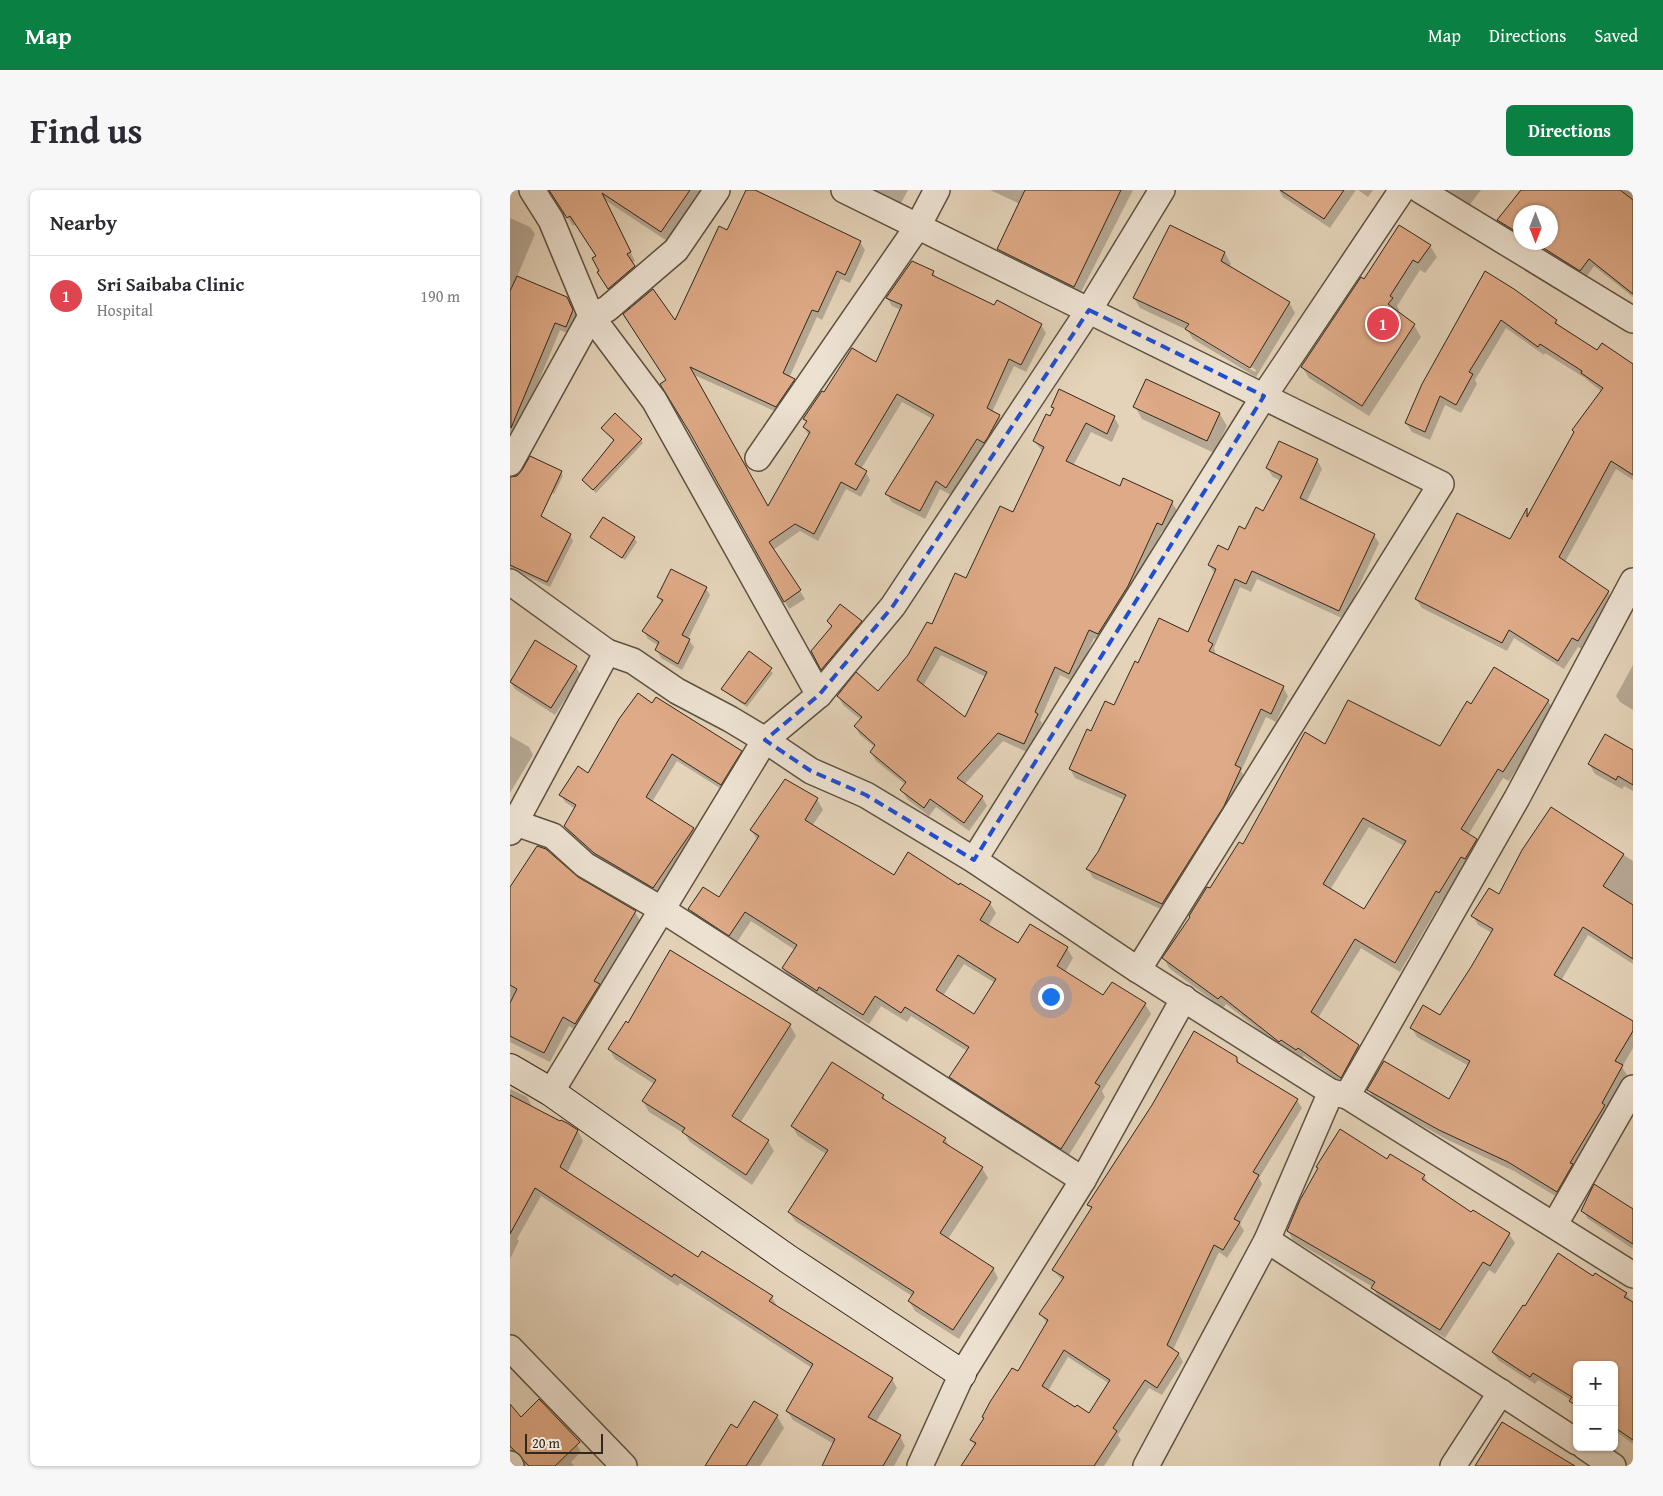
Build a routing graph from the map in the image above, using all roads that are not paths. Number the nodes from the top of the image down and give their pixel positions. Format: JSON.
{"nodes":[{"id":1,"x":532,"y":190,"type":"edge"},
{"id":2,"x":717,"y":190,"type":"edge"},
{"id":3,"x":844,"y":190,"type":"edge"},
{"id":4,"x":937,"y":190,"type":"edge"},
{"id":5,"x":1162,"y":190,"type":"edge"},
{"id":6,"x":1402,"y":190,"type":"edge"},
{"id":7,"x":1420,"y":190,"type":"edge"},
{"id":8,"x":918,"y":226,"type":"junction"},
{"id":9,"x":1089,"y":310,"type":"junction"},
{"id":10,"x":591,"y":316,"type":"junction"},
{"id":11,"x":1633,"y":320,"type":"edge"},
{"id":12,"x":1264,"y":396,"type":"junction"},
{"id":13,"x":758,"y":458,"type":"dead end"},
{"id":14,"x":510,"y":463,"type":"edge"},
{"id":15,"x":1633,"y":581,"type":"edge"},
{"id":16,"x":510,"y":582,"type":"edge"},
{"id":17,"x":607,"y":652,"type":"junction"},
{"id":18,"x":819,"y":695,"type":"junction"},
{"id":19,"x":765,"y":740,"type":"junction"},
{"id":20,"x":512,"y":826,"type":"edge"},
{"id":21,"x":974,"y":860,"type":"junction"},
{"id":22,"x":661,"y":909,"type":"junction"},
{"id":23,"x":1138,"y":970,"type":"junction"},
{"id":24,"x":1184,"y":998,"type":"junction"},
{"id":25,"x":510,"y":1068,"type":"edge"},
{"id":26,"x":1633,"y":1088,"type":"edge"},
{"id":27,"x":550,"y":1092,"type":"junction"},
{"id":28,"x":1339,"y":1094,"type":"junction"},
{"id":29,"x":1083,"y":1180,"type":"junction"},
{"id":30,"x":1555,"y":1224,"type":"junction"},
{"id":31,"x":1267,"y":1240,"type":"junction"},
{"id":32,"x":1633,"y":1275,"type":"edge"},
{"id":33,"x":510,"y":1348,"type":"edge"},
{"id":34,"x":962,"y":1374,"type":"junction"},
{"id":35,"x":1502,"y":1392,"type":"junction"},
{"id":36,"x":1573,"y":1439,"type":"edge"},
{"id":37,"x":1591,"y":1451,"type":"edge"},
{"id":38,"x":624,"y":1466,"type":"edge"},
{"id":39,"x":920,"y":1466,"type":"edge"},
{"id":40,"x":1146,"y":1466,"type":"edge"},
{"id":41,"x":1453,"y":1466,"type":"edge"},
{"id":42,"x":1613,"y":1466,"type":"edge"}],
"edges":[{"from":1,"to":10,"type":"street"},
{"from":2,"to":10,"type":"street"},
{"from":3,"to":8,"type":"street"},
{"from":4,"to":8,"type":"street"},
{"from":5,"to":9,"type":"street"},
{"from":6,"to":12,"type":"street"},
{"from":7,"to":11,"type":"street"},
{"from":8,"to":9,"type":"street"},
{"from":8,"to":13,"type":"street"},
{"from":9,"to":12,"type":"street"},
{"from":9,"to":18,"type":"street"},
{"from":10,"to":14,"type":"street"},
{"from":10,"to":18,"type":"street"},
{"from":12,"to":21,"type":"street"},
{"from":12,"to":23,"type":"street"},
{"from":15,"to":28,"type":"street"},
{"from":16,"to":17,"type":"street"},
{"from":17,"to":19,"type":"street"},
{"from":17,"to":20,"type":"street"},
{"from":18,"to":19,"type":"street"},
{"from":19,"to":21,"type":"street"},
{"from":19,"to":22,"type":"street"},
{"from":20,"to":22,"type":"street"},
{"from":21,"to":23,"type":"street"},
{"from":22,"to":27,"type":"street"},
{"from":22,"to":29,"type":"street"},
{"from":23,"to":24,"type":"street"},
{"from":24,"to":28,"type":"street"},
{"from":24,"to":29,"type":"street"},
{"from":25,"to":27,"type":"street"},
{"from":26,"to":30,"type":"street"},
{"from":27,"to":34,"type":"street"},
{"from":28,"to":30,"type":"street"},
{"from":28,"to":31,"type":"street"},
{"from":29,"to":34,"type":"street"},
{"from":30,"to":32,"type":"street"},
{"from":31,"to":35,"type":"street"},
{"from":31,"to":40,"type":"street"},
{"from":33,"to":38,"type":"street"},
{"from":34,"to":39,"type":"street"},
{"from":35,"to":36,"type":"street"},
{"from":35,"to":41,"type":"street"},
{"from":37,"to":42,"type":"street"}]}
